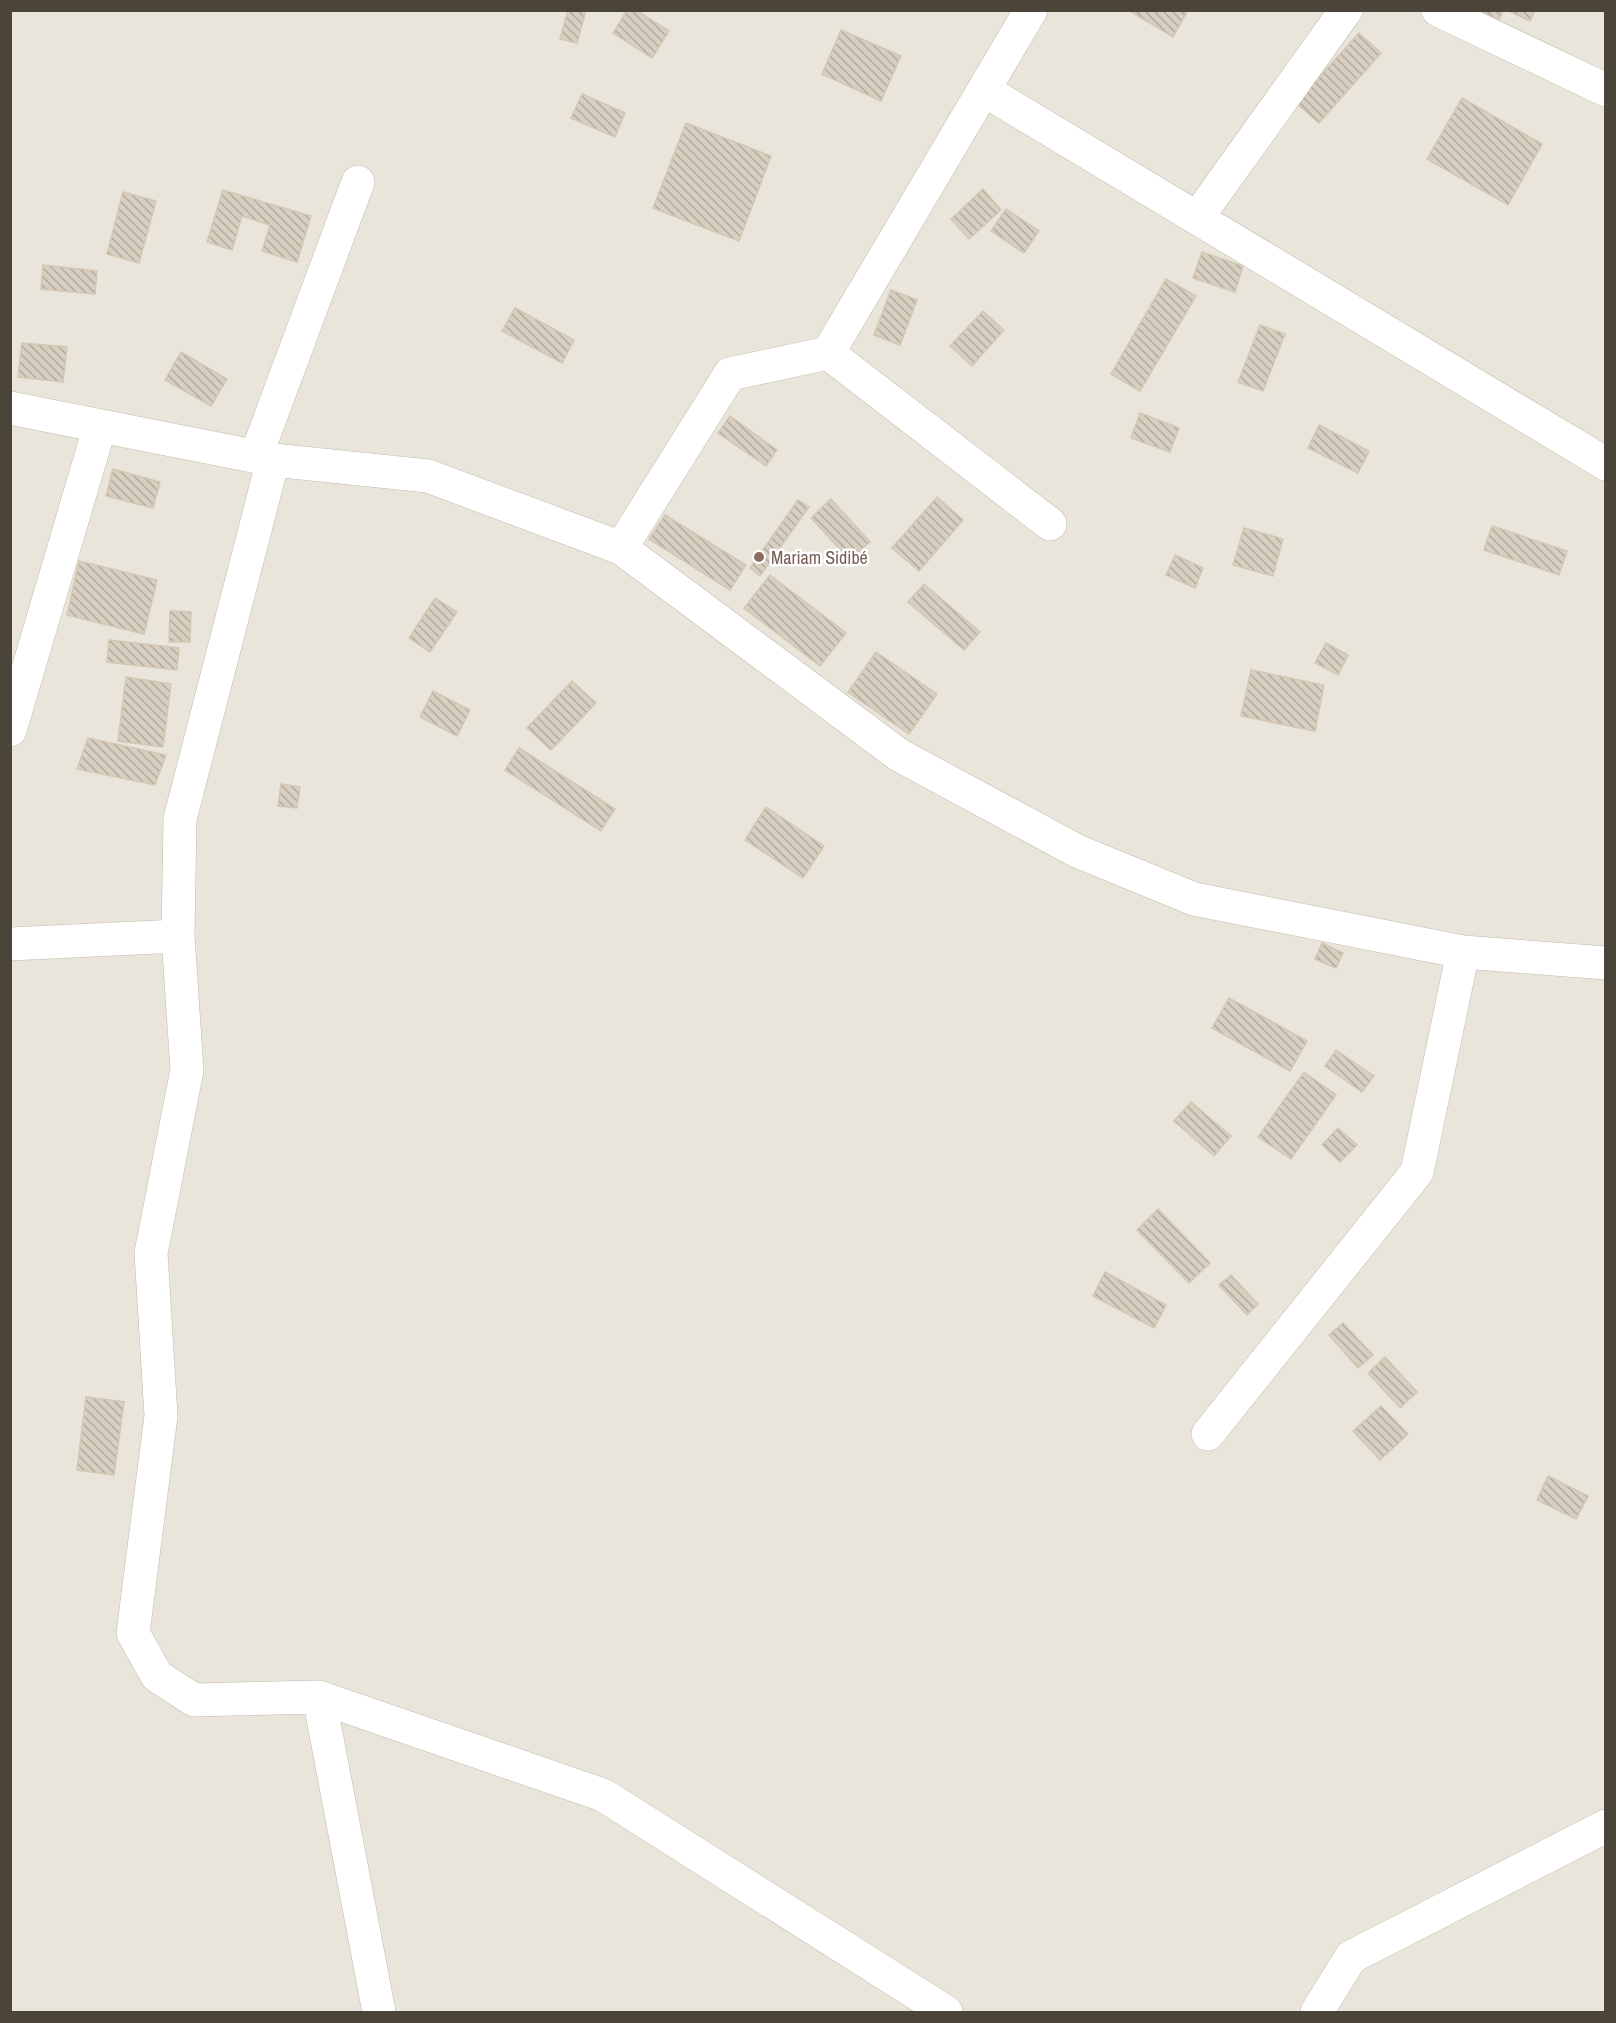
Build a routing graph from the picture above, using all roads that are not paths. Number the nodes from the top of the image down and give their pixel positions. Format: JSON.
{"nodes":[{"id":1,"x":1031,"y":10,"type":"edge"},
{"id":2,"x":1346,"y":10,"type":"edge"},
{"id":3,"x":1438,"y":10,"type":"edge"},
{"id":4,"x":984,"y":90,"type":"junction"},
{"id":5,"x":1605,"y":90,"type":"edge"},
{"id":6,"x":358,"y":182,"type":"dead end"},
{"id":7,"x":1197,"y":218,"type":"junction"},
{"id":8,"x":828,"y":353,"type":"junction"},
{"id":9,"x":10,"y":408,"type":"edge"},
{"id":10,"x":100,"y":426,"type":"junction"},
{"id":11,"x":264,"y":458,"type":"junction"},
{"id":12,"x":1605,"y":464,"type":"edge"},
{"id":13,"x":1050,"y":524,"type":"dead end"},
{"id":14,"x":621,"y":548,"type":"junction"},
{"id":15,"x":10,"y":730,"type":"edge"},
{"id":16,"x":178,"y":936,"type":"junction"},
{"id":17,"x":10,"y":944,"type":"edge"},
{"id":18,"x":1463,"y":952,"type":"junction"},
{"id":19,"x":1605,"y":963,"type":"edge"},
{"id":20,"x":1208,"y":1434,"type":"dead end"},
{"id":21,"x":319,"y":1697,"type":"junction"},
{"id":22,"x":1605,"y":1826,"type":"edge"},
{"id":23,"x":379,"y":2013,"type":"edge"},
{"id":24,"x":946,"y":2013,"type":"edge"},
{"id":25,"x":1317,"y":2013,"type":"edge"}],
"edges":[{"from":1,"to":4,"type":"street"},
{"from":2,"to":7,"type":"street"},
{"from":3,"to":5,"type":"street"},
{"from":4,"to":7,"type":"street"},
{"from":4,"to":8,"type":"street"},
{"from":6,"to":11,"type":"street"},
{"from":7,"to":12,"type":"street"},
{"from":8,"to":13,"type":"street"},
{"from":8,"to":14,"type":"street"},
{"from":9,"to":10,"type":"street"},
{"from":10,"to":11,"type":"street"},
{"from":10,"to":15,"type":"street"},
{"from":11,"to":14,"type":"street"},
{"from":11,"to":16,"type":"street"},
{"from":14,"to":18,"type":"street"},
{"from":16,"to":17,"type":"street"},
{"from":16,"to":21,"type":"street"},
{"from":18,"to":19,"type":"street"},
{"from":18,"to":20,"type":"street"},
{"from":21,"to":23,"type":"street"},
{"from":21,"to":24,"type":"street"},
{"from":22,"to":25,"type":"street"}]}
